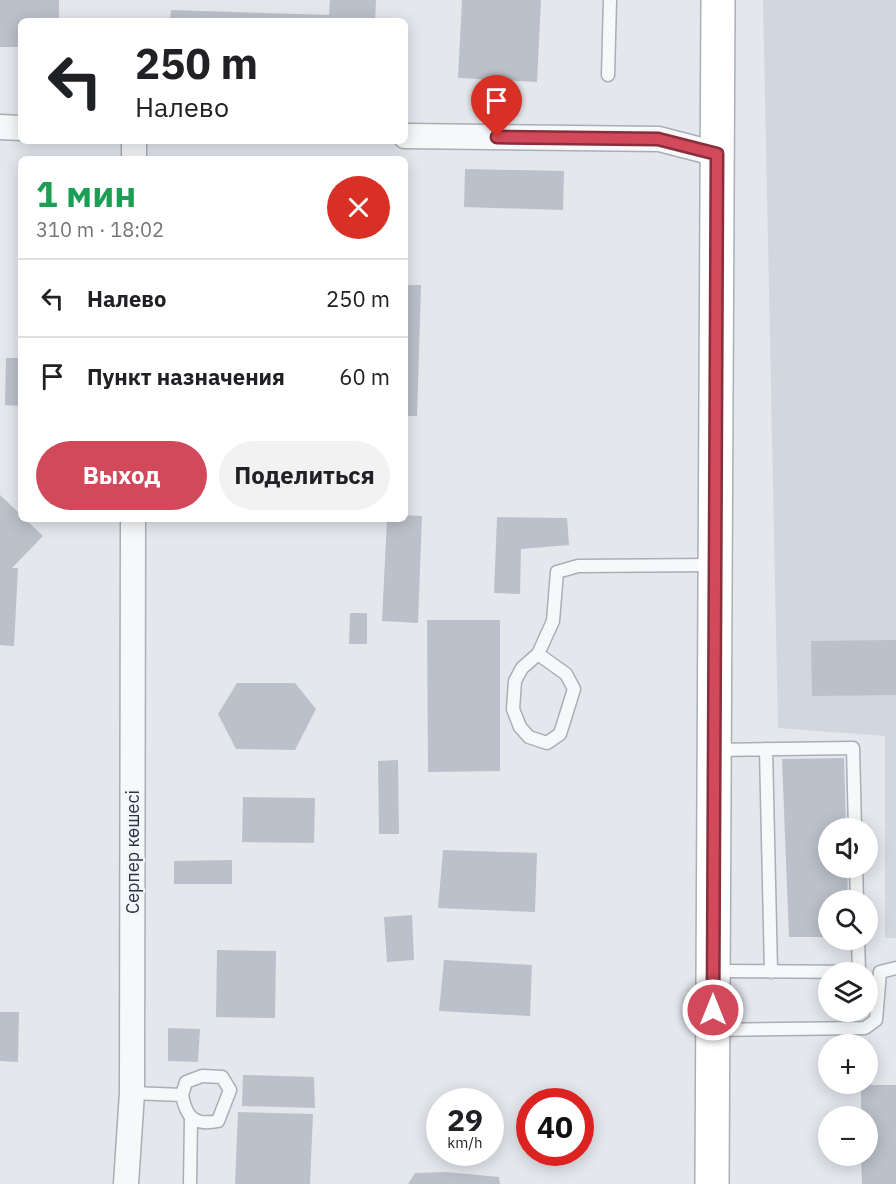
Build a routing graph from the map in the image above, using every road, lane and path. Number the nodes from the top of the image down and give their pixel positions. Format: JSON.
{"nodes":[{"id":1,"x":610,"y":0,"type":"edge"},
{"id":2,"x":717,"y":0,"type":"edge"},
{"id":3,"x":608,"y":75,"type":"dead end"},
{"id":4,"x":0,"y":127,"type":"edge"},
{"id":5,"x":18,"y":128,"type":"edge"},
{"id":6,"x":408,"y":136,"type":"edge"},
{"id":7,"x":717,"y":154,"type":"junction"},
{"id":8,"x":133,"y":522,"type":"edge"},
{"id":9,"x":715,"y":565,"type":"junction"},
{"id":10,"x":538,"y":654,"type":"junction"},
{"id":11,"x":766,"y":749,"type":"junction"},
{"id":12,"x":714,"y":750,"type":"junction"},
{"id":13,"x":855,"y":818,"type":"edge"},
{"id":14,"x":896,"y":968,"type":"edge"},
{"id":15,"x":713,"y":971,"type":"junction"},
{"id":16,"x":771,"y":972,"type":"junction"},
{"id":17,"x":818,"y":972,"type":"edge"},
{"id":18,"x":880,"y":972,"type":"joint"},
{"id":19,"x":713,"y":1030,"type":"junction"},
{"id":20,"x":132,"y":1093,"type":"junction"},
{"id":21,"x":182,"y":1095,"type":"junction"},
{"id":22,"x":191,"y":1118,"type":"junction"},
{"id":23,"x":126,"y":1184,"type":"edge"},
{"id":24,"x":190,"y":1184,"type":"edge"},
{"id":25,"x":712,"y":1184,"type":"edge"}],
"edges":[{"from":1,"to":3,"type":"lane"},
{"from":2,"to":7,"type":"street"},
{"from":4,"to":5,"type":"street"},
{"from":6,"to":7,"type":"street"},
{"from":7,"to":9,"type":"street"},
{"from":8,"to":20,"type":"street","name":"Серпер көшесі"},
{"from":9,"to":10,"type":"lane"},
{"from":9,"to":12,"type":"street"},
{"from":10,"to":10,"type":"lane"},
{"from":11,"to":12,"type":"lane"},
{"from":11,"to":13,"type":"lane"},
{"from":11,"to":16,"type":"lane"},
{"from":12,"to":15,"type":"street"},
{"from":14,"to":18,"type":"lane"},
{"from":15,"to":16,"type":"lane"},
{"from":15,"to":19,"type":"street"},
{"from":16,"to":17,"type":"lane"},
{"from":18,"to":19,"type":"lane"},
{"from":19,"to":25,"type":"street"},
{"from":20,"to":21,"type":"lane"},
{"from":20,"to":23,"type":"street","name":"Серпер көшесі"},
{"from":21,"to":22,"type":"lane"},
{"from":21,"to":22,"type":"lane"},
{"from":22,"to":24,"type":"lane"}]}
